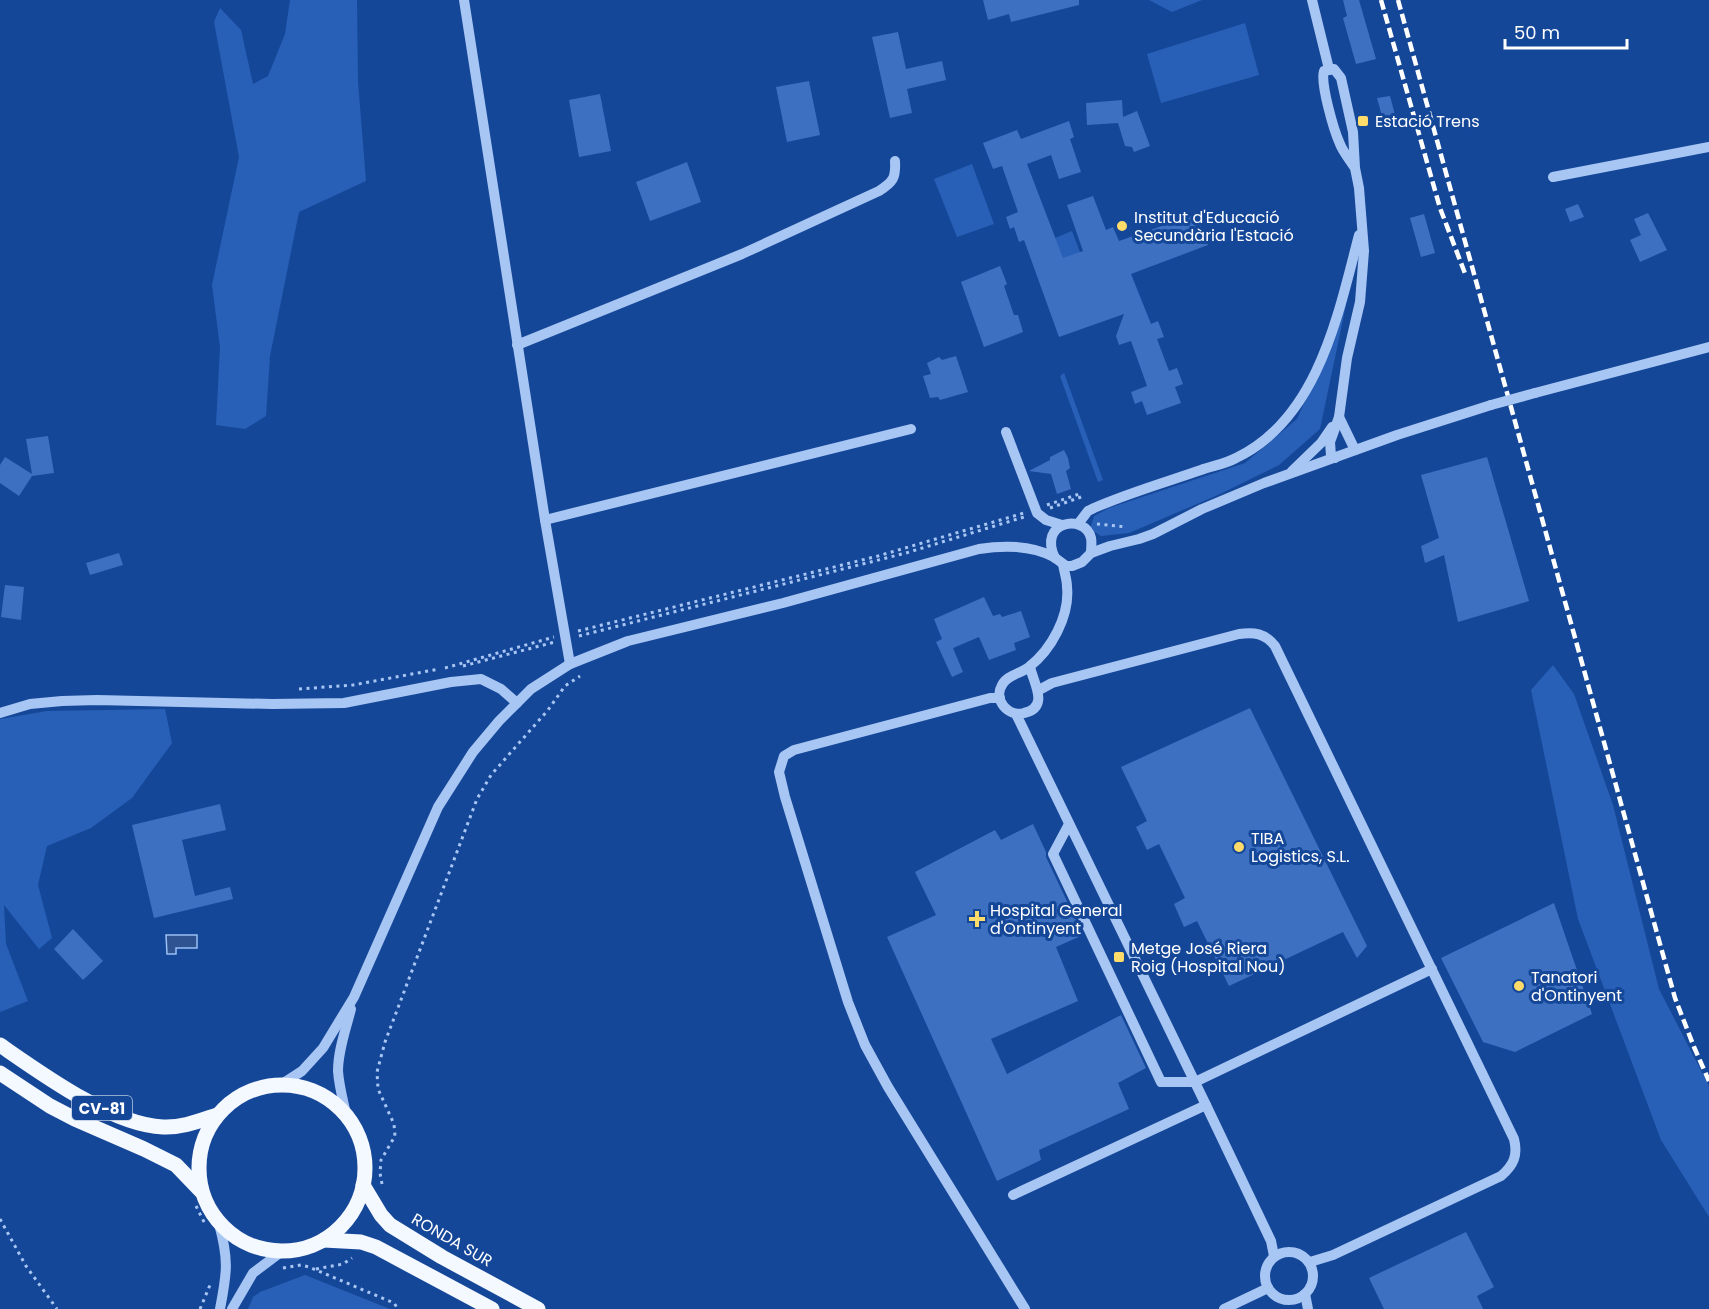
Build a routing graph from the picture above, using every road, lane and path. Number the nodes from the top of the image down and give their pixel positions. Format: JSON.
{"nodes":[{"id":1,"x":464,"y":0,"type":"edge"},
{"id":2,"x":1312,"y":0,"type":"edge"},
{"id":3,"x":1329,"y":69,"type":"junction"},
{"id":4,"x":1709,"y":147,"type":"edge"},
{"id":5,"x":895,"y":161,"type":"dead end"},
{"id":6,"x":1355,"y":168,"type":"junction"},
{"id":7,"x":1553,"y":177,"type":"dead end"},
{"id":8,"x":1362,"y":224,"type":"junction"},
{"id":9,"x":517,"y":345,"type":"junction"},
{"id":10,"x":1709,"y":347,"type":"edge"},
{"id":11,"x":1340,"y":417,"type":"junction"},
{"id":12,"x":911,"y":429,"type":"dead end"},
{"id":13,"x":1006,"y":432,"type":"dead end"},
{"id":14,"x":1355,"y":450,"type":"junction"},
{"id":15,"x":1335,"y":458,"type":"junction"},
{"id":16,"x":1287,"y":475,"type":"junction"},
{"id":17,"x":1082,"y":493,"type":"dead end"},
{"id":18,"x":1095,"y":507,"type":"junction"},
{"id":19,"x":1036,"y":511,"type":"junction"},
{"id":20,"x":545,"y":520,"type":"junction"},
{"id":21,"x":1078,"y":524,"type":"junction"},
{"id":22,"x":1062,"y":525,"type":"junction"},
{"id":23,"x":1127,"y":527,"type":"dead end"},
{"id":24,"x":1092,"y":539,"type":"junction"},
{"id":25,"x":1050,"y":541,"type":"junction"},
{"id":26,"x":1110,"y":546,"type":"junction"},
{"id":27,"x":1026,"y":548,"type":"junction"},
{"id":28,"x":1091,"y":553,"type":"junction"},
{"id":29,"x":1059,"y":561,"type":"junction"},
{"id":30,"x":1077,"y":565,"type":"junction"},
{"id":31,"x":1067,"y":585,"type":"junction"},
{"id":32,"x":617,"y":626,"type":"junction"},
{"id":33,"x":565,"y":637,"type":"junction"},
{"id":34,"x":625,"y":643,"type":"junction"},
{"id":35,"x":570,"y":664,"type":"junction"},
{"id":36,"x":1030,"y":666,"type":"junction"},
{"id":37,"x":445,"y":668,"type":"dead end"},
{"id":38,"x":1019,"y":674,"type":"junction"},
{"id":39,"x":581,"y":675,"type":"dead end"},
{"id":40,"x":1035,"y":684,"type":"junction"},
{"id":41,"x":299,"y":692,"type":"dead end"},
{"id":42,"x":1000,"y":698,"type":"junction"},
{"id":43,"x":517,"y":704,"type":"junction"},
{"id":44,"x":1032,"y":709,"type":"junction"},
{"id":45,"x":0,"y":713,"type":"edge"},
{"id":46,"x":1016,"y":714,"type":"junction"},
{"id":47,"x":1024,"y":733,"type":"junction"},
{"id":48,"x":1069,"y":824,"type":"junction"},
{"id":49,"x":1432,"y":969,"type":"junction"},
{"id":50,"x":354,"y":997,"type":"junction"},
{"id":51,"x":0,"y":1045,"type":"edge"},
{"id":52,"x":0,"y":1073,"type":"edge"},
{"id":53,"x":1195,"y":1082,"type":"junction"},
{"id":54,"x":282,"y":1084,"type":"junction"},
{"id":55,"x":1206,"y":1106,"type":"junction"},
{"id":56,"x":346,"y":1114,"type":"junction"},
{"id":57,"x":217,"y":1115,"type":"junction"},
{"id":58,"x":363,"y":1185,"type":"junction"},
{"id":59,"x":382,"y":1186,"type":"dead end"},
{"id":60,"x":1013,"y":1195,"type":"dead end"},
{"id":61,"x":197,"y":1196,"type":"junction"},
{"id":62,"x":0,"y":1219,"type":"edge"},
{"id":63,"x":213,"y":1226,"type":"junction"},
{"id":64,"x":324,"y":1240,"type":"junction"},
{"id":65,"x":362,"y":1242,"type":"junction"},
{"id":66,"x":281,"y":1252,"type":"junction"},
{"id":67,"x":1278,"y":1254,"type":"junction"},
{"id":68,"x":1311,"y":1265,"type":"junction"},
{"id":69,"x":281,"y":1269,"type":"dead end"},
{"id":70,"x":316,"y":1269,"type":"junction"},
{"id":71,"x":210,"y":1284,"type":"dead end"},
{"id":72,"x":1268,"y":1288,"type":"junction"},
{"id":73,"x":1305,"y":1294,"type":"junction"},
{"id":74,"x":1294,"y":1300,"type":"junction"},
{"id":75,"x":57,"y":1309,"type":"edge"},
{"id":76,"x":200,"y":1309,"type":"edge"},
{"id":77,"x":220,"y":1309,"type":"edge"},
{"id":78,"x":232,"y":1309,"type":"edge"},
{"id":79,"x":398,"y":1309,"type":"edge"},
{"id":80,"x":492,"y":1309,"type":"edge"},
{"id":81,"x":538,"y":1309,"type":"edge"},
{"id":82,"x":1025,"y":1309,"type":"edge"},
{"id":83,"x":1224,"y":1309,"type":"edge"},
{"id":84,"x":1302,"y":1309,"type":"edge"},
{"id":85,"x":1308,"y":1309,"type":"edge"}],
"edges":[{"from":1,"to":9,"type":"street"},
{"from":2,"to":3,"type":"street"},
{"from":3,"to":6,"type":"street"},
{"from":3,"to":6,"type":"street"},
{"from":4,"to":7,"type":"street"},
{"from":5,"to":9,"type":"street"},
{"from":6,"to":8,"type":"street"},
{"from":8,"to":11,"type":"street"},
{"from":8,"to":18,"type":"street"},
{"from":9,"to":20,"type":"street"},
{"from":10,"to":14,"type":"street","bridge":true},
{"from":11,"to":14,"type":"street"},
{"from":11,"to":15,"type":"street"},
{"from":11,"to":16,"type":"street"},
{"from":12,"to":20,"type":"street"},
{"from":13,"to":19,"type":"street"},
{"from":14,"to":15,"type":"street"},
{"from":15,"to":16,"type":"street"},
{"from":16,"to":26,"type":"street"},
{"from":17,"to":19,"type":"path"},
{"from":18,"to":19,"type":"path"},
{"from":18,"to":21,"type":"street"},
{"from":18,"to":23,"type":"path"},
{"from":19,"to":22,"type":"street"},
{"from":19,"to":32,"type":"path"},
{"from":19,"to":33,"type":"path"},
{"from":20,"to":33,"type":"street"},
{"from":21,"to":22,"type":"street"},
{"from":21,"to":24,"type":"street"},
{"from":22,"to":25,"type":"street"},
{"from":24,"to":26,"type":"street"},
{"from":24,"to":28,"type":"street"},
{"from":25,"to":27,"type":"street"},
{"from":25,"to":29,"type":"street"},
{"from":26,"to":28,"type":"street"},
{"from":27,"to":29,"type":"street"},
{"from":27,"to":34,"type":"street"},
{"from":28,"to":30,"type":"street"},
{"from":29,"to":30,"type":"street"},
{"from":29,"to":31,"type":"street"},
{"from":30,"to":31,"type":"street"},
{"from":31,"to":36,"type":"street"},
{"from":32,"to":33,"type":"path"},
{"from":32,"to":34,"type":"path"},
{"from":33,"to":35,"type":"street"},
{"from":33,"to":37,"type":"path"},
{"from":33,"to":41,"type":"path"},
{"from":34,"to":35,"type":"street"},
{"from":35,"to":43,"type":"street"},
{"from":36,"to":38,"type":"street"},
{"from":36,"to":40,"type":"street"},
{"from":38,"to":40,"type":"street"},
{"from":38,"to":42,"type":"street"},
{"from":39,"to":59,"type":"path"},
{"from":40,"to":44,"type":"street"},
{"from":40,"to":49,"type":"street"},
{"from":42,"to":46,"type":"street"},
{"from":42,"to":82,"type":"street"},
{"from":43,"to":45,"type":"street"},
{"from":43,"to":50,"type":"street"},
{"from":44,"to":46,"type":"street"},
{"from":44,"to":47,"type":"street"},
{"from":46,"to":47,"type":"street"},
{"from":47,"to":48,"type":"street"},
{"from":48,"to":53,"type":"street"},
{"from":48,"to":53,"type":"street"},
{"from":49,"to":53,"type":"street"},
{"from":49,"to":68,"type":"street"},
{"from":50,"to":54,"type":"street"},
{"from":50,"to":56,"type":"street"},
{"from":51,"to":57,"type":"main road","number":"CV-81"},
{"from":52,"to":61,"type":"main road","number":"CV-81"},
{"from":53,"to":55,"type":"street"},
{"from":54,"to":56,"type":"main road","number":"CV-81"},
{"from":54,"to":57,"type":"main road","number":"CV-81"},
{"from":55,"to":60,"type":"street"},
{"from":55,"to":67,"type":"street"},
{"from":56,"to":58,"type":"main road","number":"CV-81"},
{"from":57,"to":61,"type":"main road","number":"CV-81"},
{"from":58,"to":64,"type":"main road","number":"CV-81"},
{"from":58,"to":81,"type":"main road","name":"RONDA SUR"},
{"from":61,"to":63,"type":"path"},
{"from":61,"to":63,"type":"main road","number":"CV-81"},
{"from":62,"to":75,"type":"path"},
{"from":63,"to":66,"type":"main road","number":"CV-81"},
{"from":63,"to":77,"type":"street"},
{"from":64,"to":65,"type":"main road","number":"CV-81"},
{"from":64,"to":66,"type":"main road","number":"CV-81"},
{"from":65,"to":70,"type":"path"},
{"from":65,"to":80,"type":"main road","number":"CV-81"},
{"from":66,"to":78,"type":"street"},
{"from":67,"to":68,"type":"street"},
{"from":67,"to":72,"type":"street"},
{"from":68,"to":73,"type":"street"},
{"from":69,"to":70,"type":"path"},
{"from":70,"to":79,"type":"path"},
{"from":71,"to":76,"type":"path"},
{"from":72,"to":74,"type":"street"},
{"from":72,"to":83,"type":"street"},
{"from":73,"to":74,"type":"street"},
{"from":73,"to":85,"type":"street"},
{"from":74,"to":84,"type":"street"}]}
